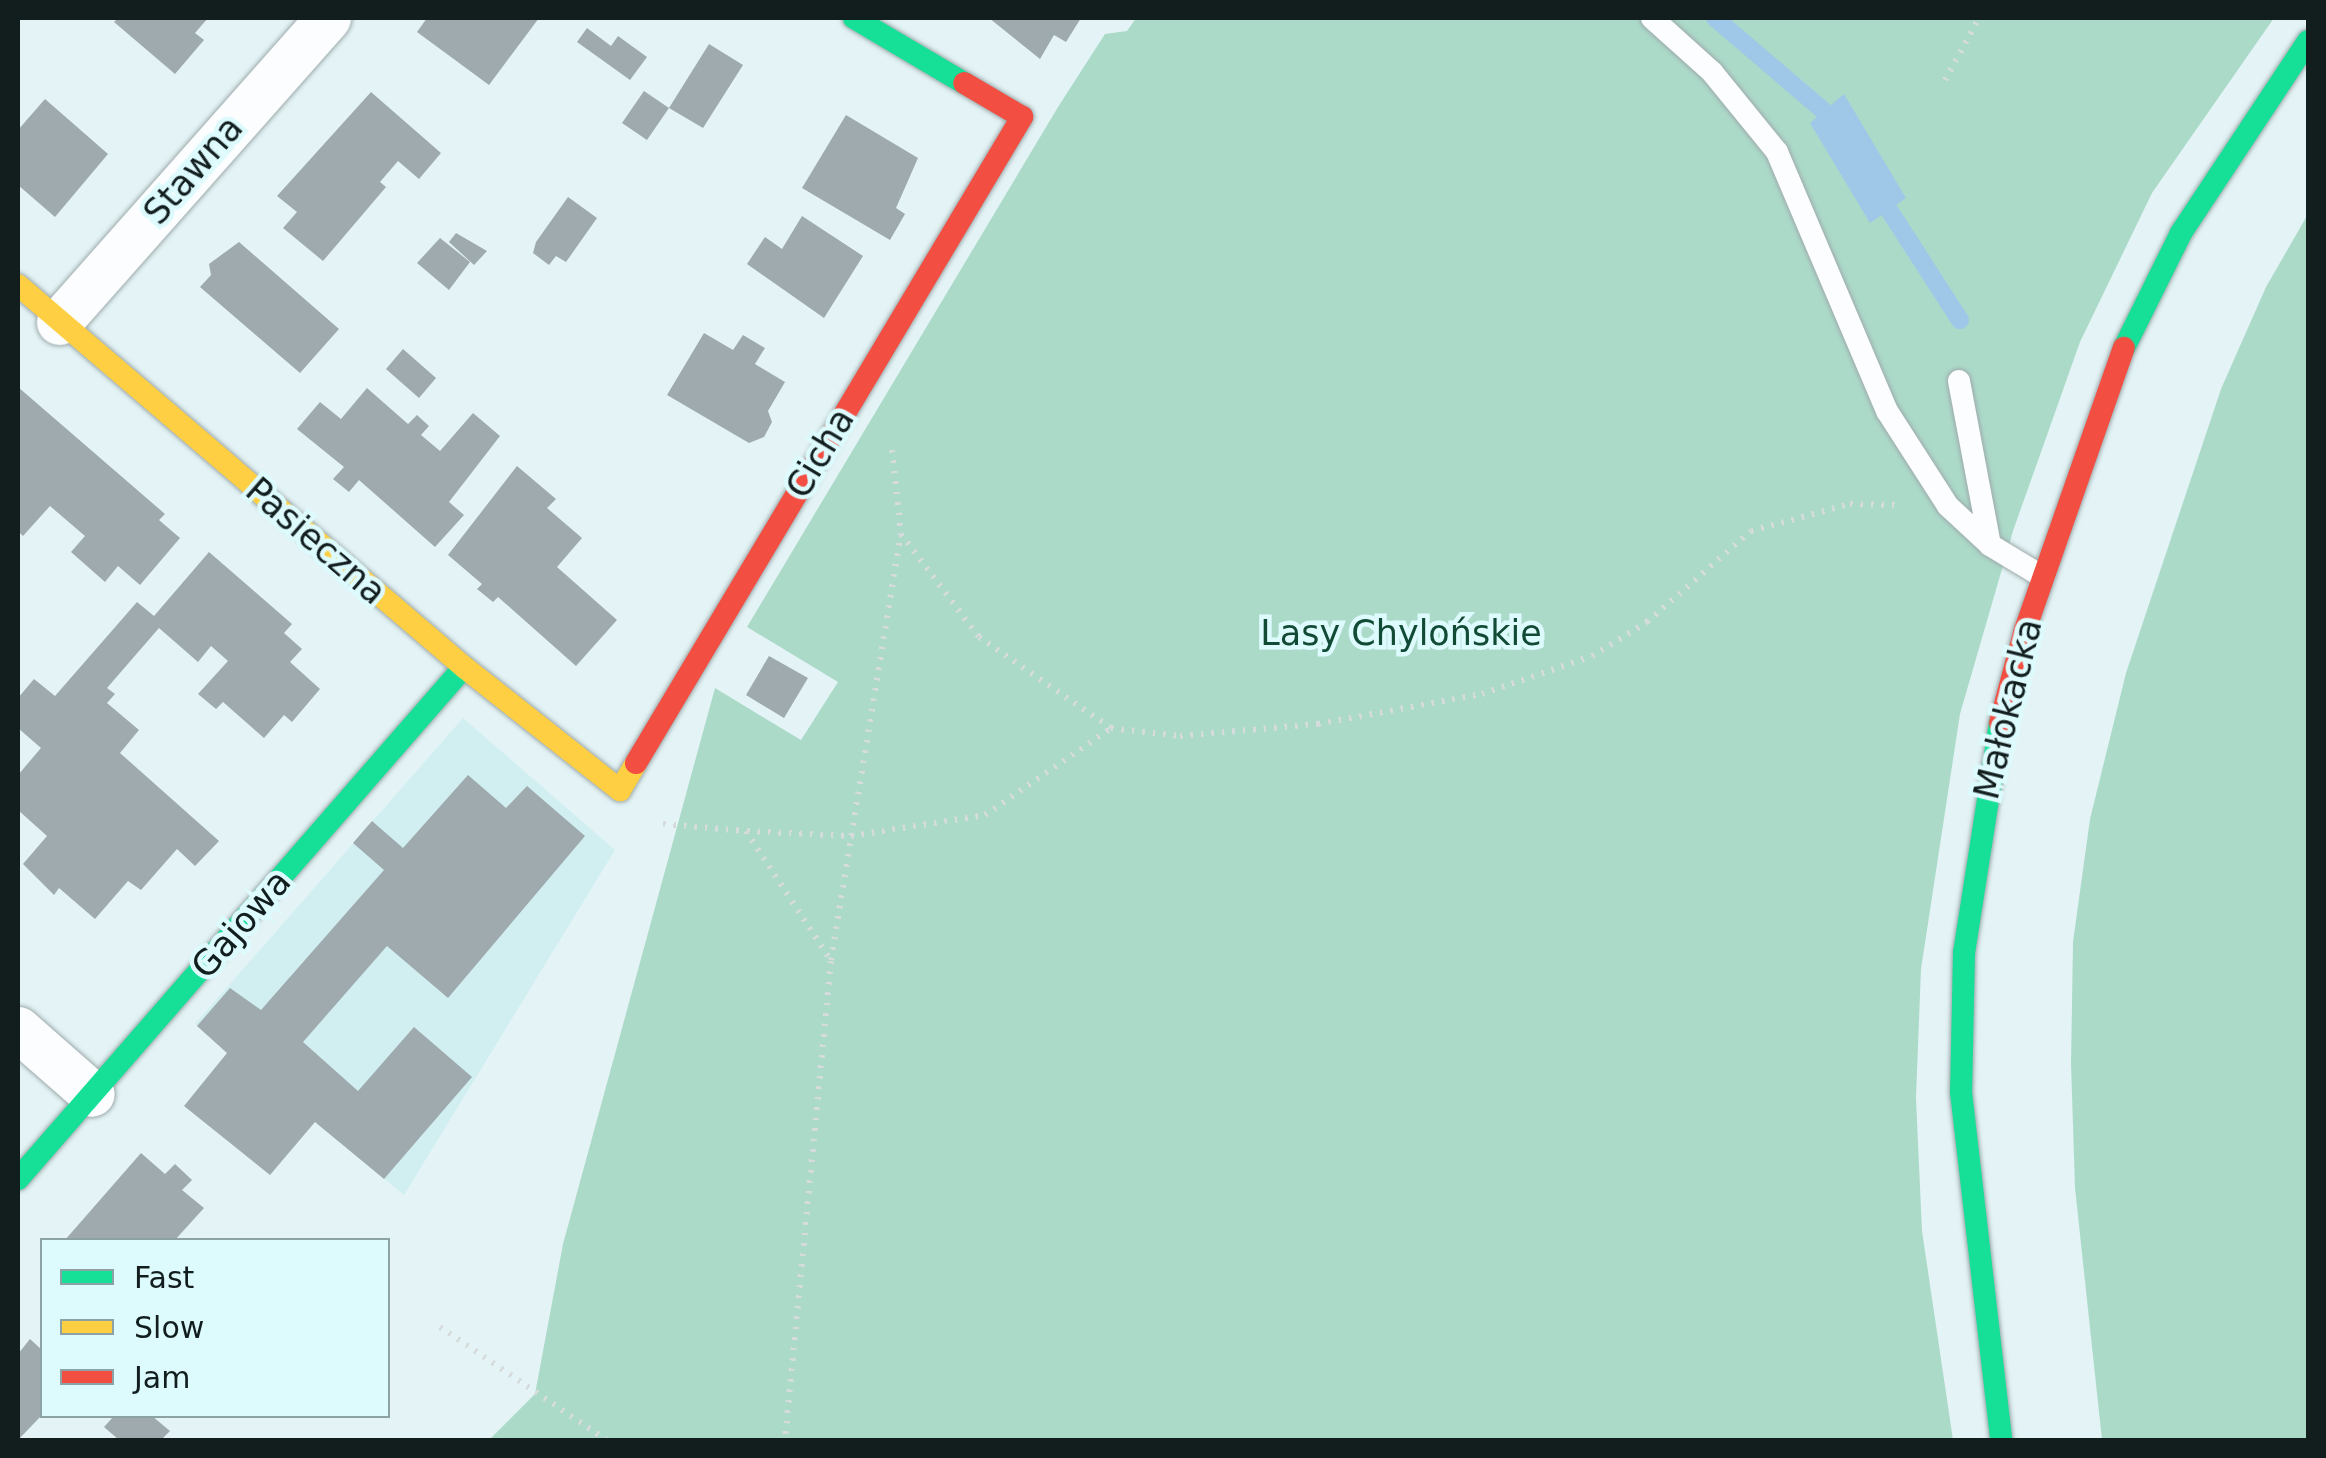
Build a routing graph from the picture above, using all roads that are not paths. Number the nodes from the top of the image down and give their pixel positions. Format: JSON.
{"nodes":[{"id":1,"x":328,"y":18,"type":"edge"},
{"id":2,"x":854,"y":18,"type":"edge"},
{"id":3,"x":1652,"y":18,"type":"edge"},
{"id":4,"x":2308,"y":42,"type":"edge"},
{"id":5,"x":18,"y":285,"type":"edge"},
{"id":6,"x":59,"y":322,"type":"junction"},
{"id":7,"x":1960,"y":381,"type":"dead end"},
{"id":8,"x":1990,"y":545,"type":"junction"},
{"id":9,"x":2043,"y":577,"type":"junction"},
{"id":10,"x":464,"y":667,"type":"junction"},
{"id":11,"x":620,"y":790,"type":"joint"},
{"id":12,"x":18,"y":1029,"type":"edge"},
{"id":13,"x":92,"y":1094,"type":"junction"},
{"id":14,"x":18,"y":1179,"type":"edge"},
{"id":15,"x":2001,"y":1440,"type":"edge"}],
"edges":[{"from":1,"to":6,"type":"street","name":"Stawna"},
{"from":2,"to":11,"type":"street","name":"Cicha"},
{"from":3,"to":8,"type":"lane"},
{"from":4,"to":9,"type":"street","name":"Małokacka"},
{"from":5,"to":6,"type":"street","name":"Pasieczna"},
{"from":6,"to":10,"type":"street","name":"Pasieczna"},
{"from":7,"to":8,"type":"lane"},
{"from":8,"to":9,"type":"lane"},
{"from":9,"to":15,"type":"street","name":"Małokacka"},
{"from":10,"to":11,"type":"street","name":"Pasieczna"},
{"from":10,"to":13,"type":"street","name":"Gajowa"},
{"from":12,"to":13,"type":"street"},
{"from":13,"to":14,"type":"street","name":"Gajowa"}]}
